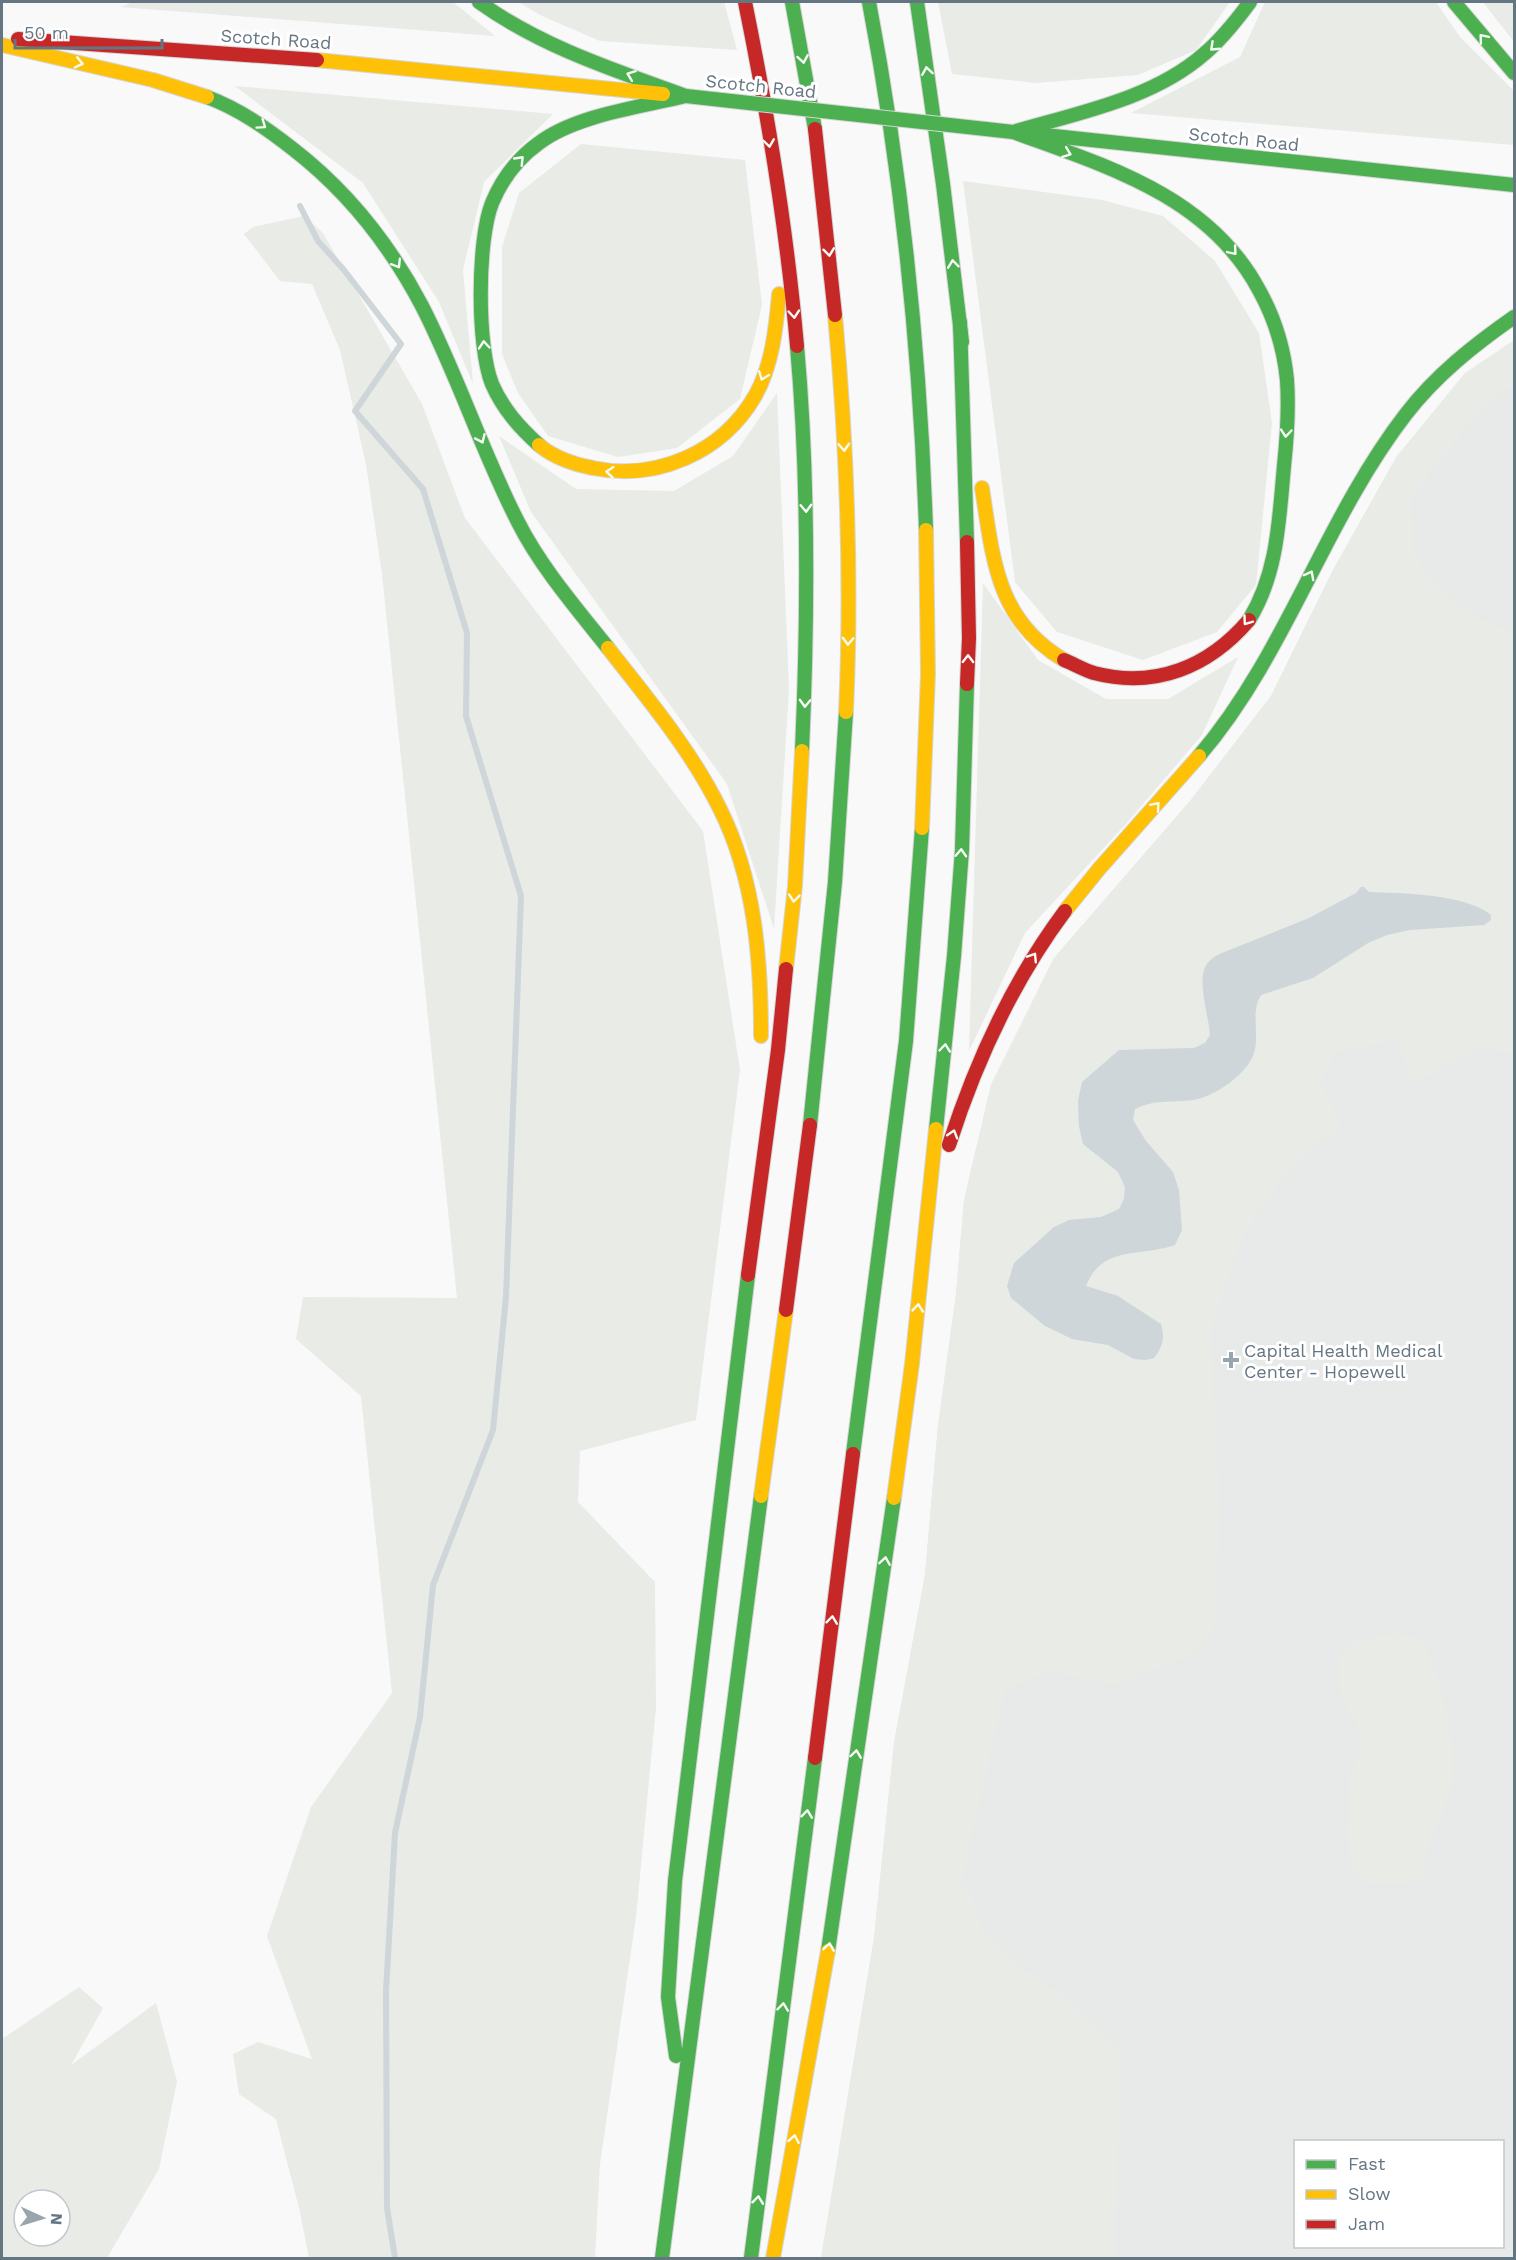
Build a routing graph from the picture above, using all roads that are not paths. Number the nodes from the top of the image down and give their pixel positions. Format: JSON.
{"nodes":[{"id":1,"x":479,"y":2,"type":"edge"},
{"id":2,"x":745,"y":2,"type":"edge"},
{"id":3,"x":792,"y":2,"type":"edge"},
{"id":4,"x":869,"y":2,"type":"edge"},
{"id":5,"x":916,"y":2,"type":"edge"},
{"id":6,"x":1250,"y":2,"type":"edge"},
{"id":7,"x":1454,"y":2,"type":"edge"},
{"id":8,"x":2,"y":38,"type":"edge"},
{"id":9,"x":2,"y":45,"type":"edge"},
{"id":10,"x":1515,"y":73,"type":"edge"},
{"id":11,"x":686,"y":96,"type":"junction"},
{"id":12,"x":1013,"y":132,"type":"junction"},
{"id":13,"x":774,"y":173,"type":"junction"},
{"id":14,"x":1515,"y":185,"type":"edge"},
{"id":15,"x":1515,"y":317,"type":"edge"},
{"id":16,"x":960,"y":322,"type":"junction"},
{"id":17,"x":761,"y":1051,"type":"dead end"},
{"id":18,"x":761,"y":1072,"type":"dead end"},
{"id":19,"x":924,"y":1252,"type":"junction"},
{"id":20,"x":739,"y":1344,"type":"junction"},
{"id":21,"x":682,"y":2096,"type":"junction"},
{"id":22,"x":662,"y":2259,"type":"edge"},
{"id":23,"x":751,"y":2259,"type":"edge"},
{"id":24,"x":773,"y":2259,"type":"edge"}],
"edges":[{"from":11,"to":1,"type":"main road","one_way":true},
{"from":2,"to":13,"type":"main road","one_way":true},
{"from":3,"to":21,"type":"main road","one_way":true},
{"from":23,"to":4,"type":"main road","one_way":true},
{"from":16,"to":5,"type":"main road","one_way":true},
{"from":6,"to":12,"type":"main road","one_way":true},
{"from":10,"to":7,"type":"main road","one_way":true},
{"from":8,"to":11,"type":"main road","name":"Scotch Road"},
{"from":9,"to":17,"type":"main road","one_way":true},
{"from":11,"to":12,"type":"main road","name":"Scotch Road","bridge":true},
{"from":13,"to":11,"type":"main road","one_way":true},
{"from":12,"to":14,"type":"main road","name":"Scotch Road"},
{"from":12,"to":16,"type":"main road","one_way":true},
{"from":13,"to":20,"type":"main road","one_way":true},
{"from":19,"to":15,"type":"main road","one_way":true},
{"from":19,"to":16,"type":"main road","one_way":true},
{"from":18,"to":20,"type":"main road"},
{"from":24,"to":19,"type":"main road","one_way":true},
{"from":20,"to":21,"type":"main road"},
{"from":21,"to":22,"type":"main road"}]}
